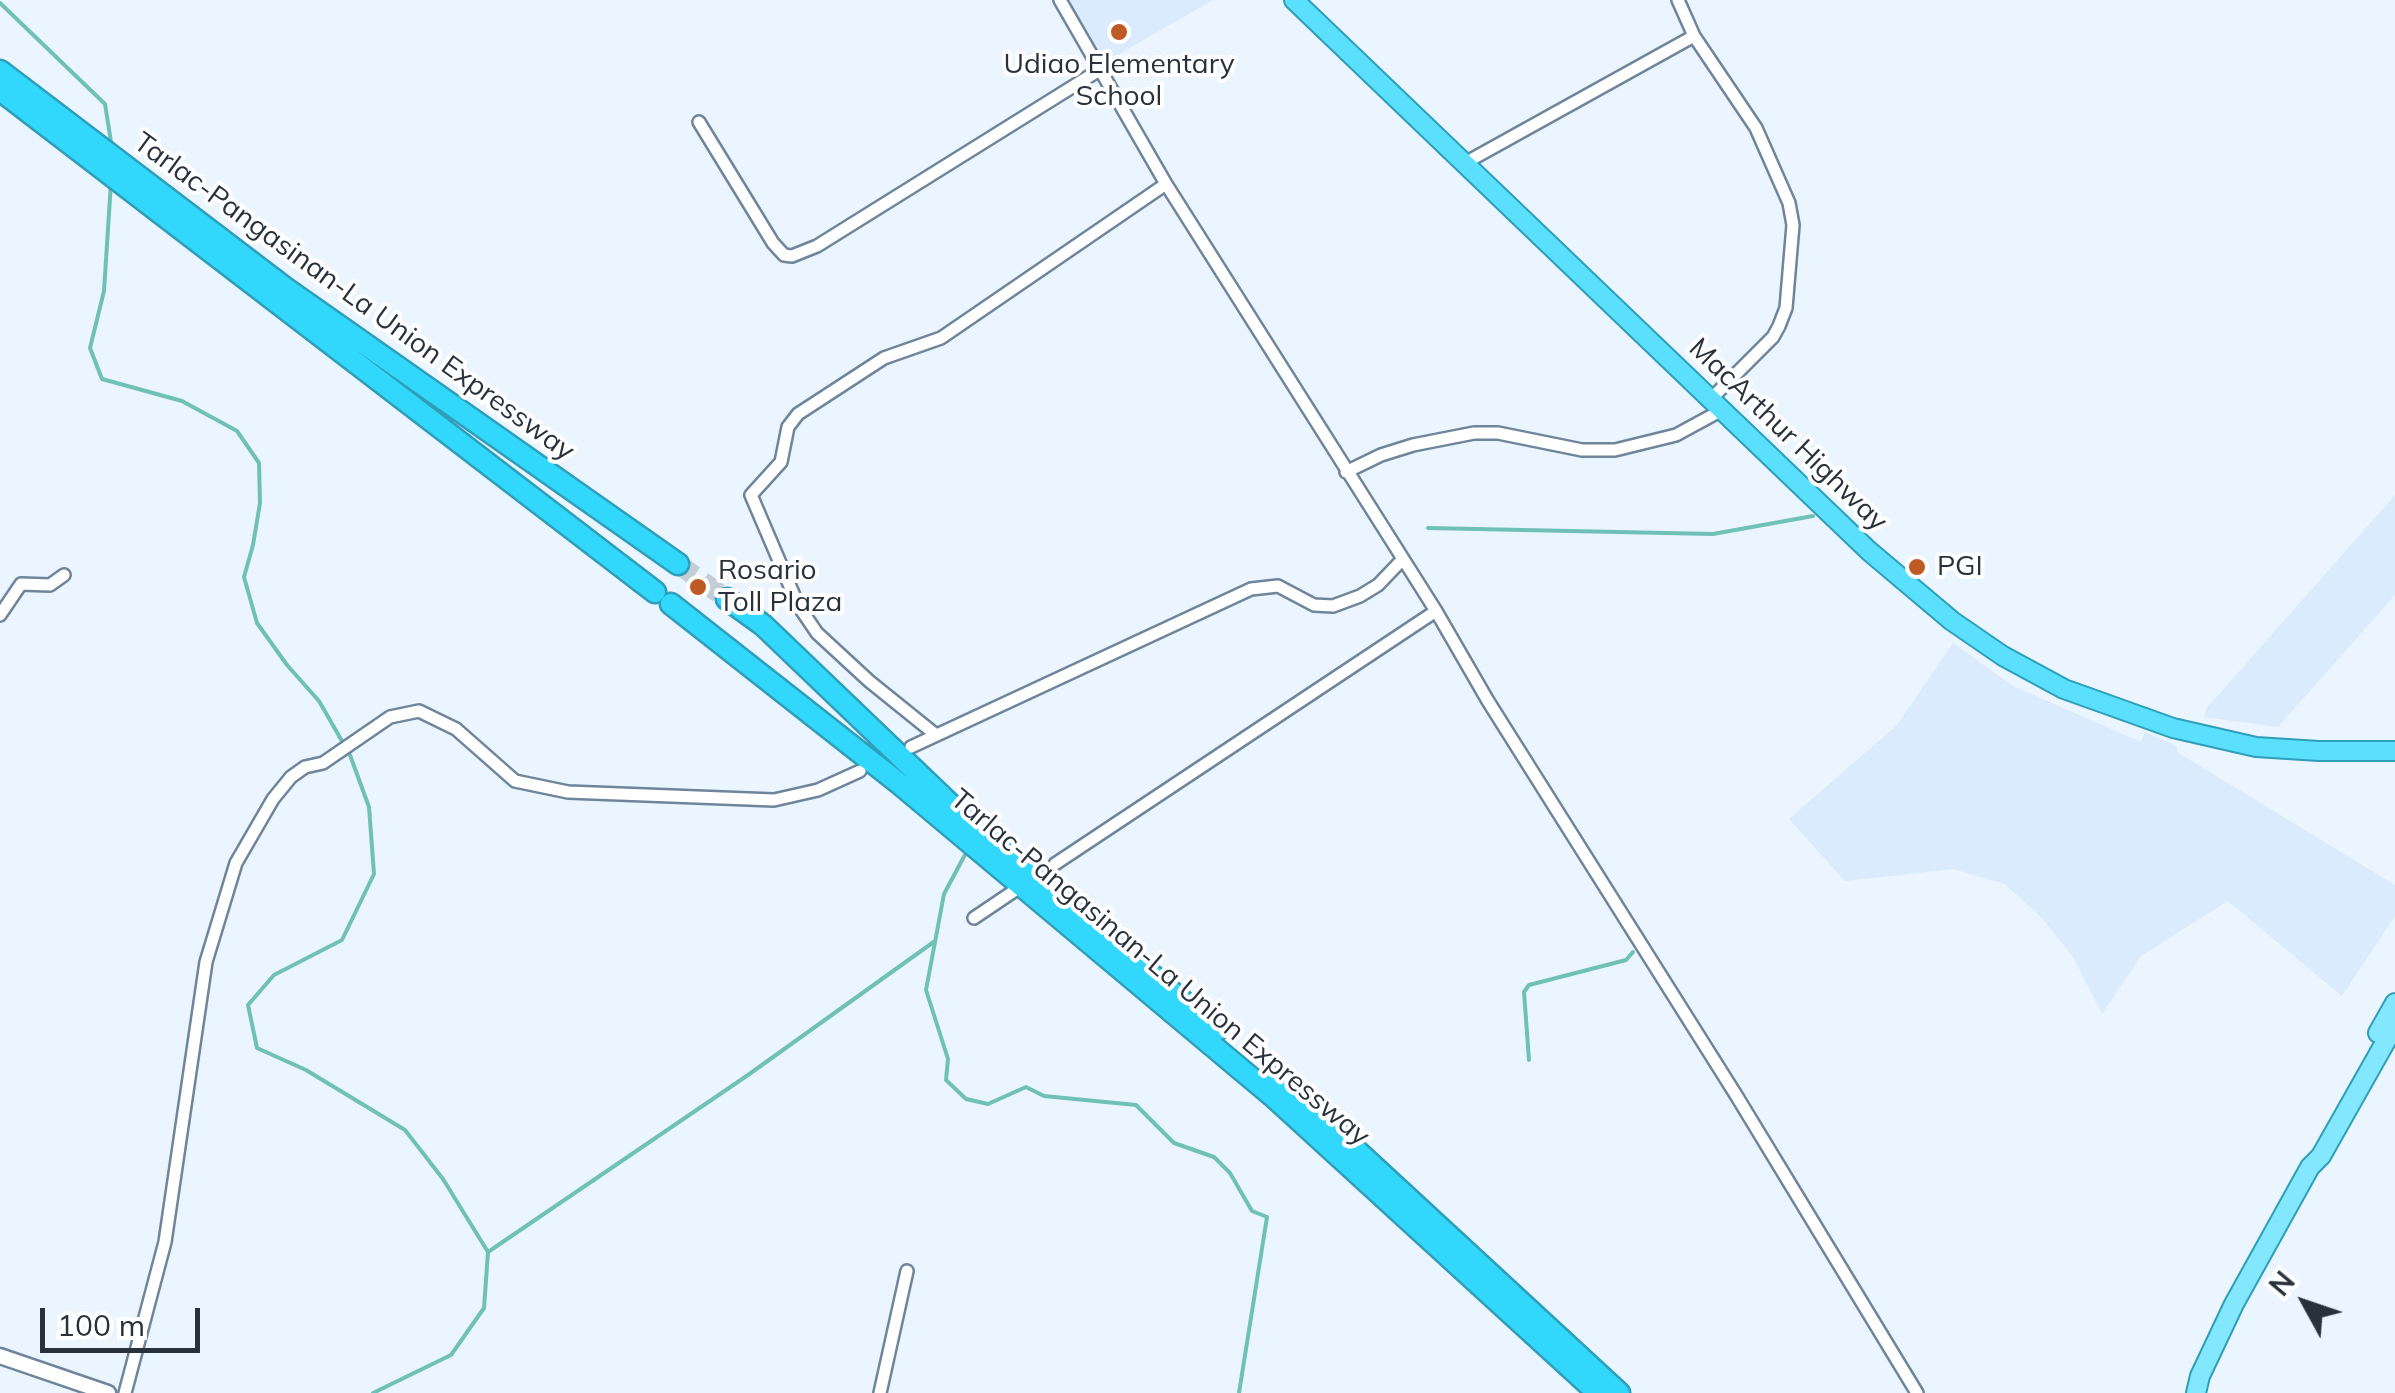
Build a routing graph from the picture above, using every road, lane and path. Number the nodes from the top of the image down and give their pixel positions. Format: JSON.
{"nodes":[{"id":1,"x":1060,"y":0,"type":"edge"},
{"id":2,"x":1294,"y":0,"type":"edge"},
{"id":3,"x":1678,"y":0,"type":"edge"},
{"id":4,"x":1694,"y":36,"type":"junction"},
{"id":5,"x":1101,"y":69,"type":"junction"},
{"id":6,"x":0,"y":70,"type":"edge"},
{"id":7,"x":0,"y":90,"type":"edge"},
{"id":8,"x":41,"y":112,"type":"junction"},
{"id":9,"x":700,"y":122,"type":"dead end"},
{"id":10,"x":1465,"y":163,"type":"junction"},
{"id":11,"x":1166,"y":184,"type":"junction"},
{"id":12,"x":1717,"y":405,"type":"junction"},
{"id":13,"x":1346,"y":472,"type":"junction"},
{"id":14,"x":1401,"y":561,"type":"junction"},
{"id":15,"x":678,"y":564,"type":"tunnel mouth"},
{"id":16,"x":64,"y":575,"type":"dead end"},
{"id":17,"x":727,"y":599,"type":"tunnel mouth"},
{"id":18,"x":1436,"y":611,"type":"junction"},
{"id":19,"x":0,"y":616,"type":"edge"},
{"id":20,"x":936,"y":736,"type":"junction"},
{"id":21,"x":910,"y":746,"type":"dead end"},
{"id":22,"x":2395,"y":751,"type":"edge"},
{"id":23,"x":860,"y":771,"type":"dead end"},
{"id":24,"x":1054,"y":864,"type":"dead end"},
{"id":25,"x":1014,"y":891,"type":"dead end"},
{"id":26,"x":974,"y":918,"type":"dead end"},
{"id":27,"x":2395,"y":1003,"type":"edge"},
{"id":28,"x":2395,"y":1025,"type":"edge"},
{"id":29,"x":2310,"y":1167,"type":"junction"},
{"id":30,"x":907,"y":1272,"type":"dead end"},
{"id":31,"x":0,"y":1356,"type":"edge"},
{"id":32,"x":108,"y":1393,"type":"edge"},
{"id":33,"x":125,"y":1393,"type":"edge"},
{"id":34,"x":880,"y":1393,"type":"edge"},
{"id":35,"x":1598,"y":1393,"type":"edge"},
{"id":36,"x":1619,"y":1393,"type":"edge"},
{"id":37,"x":1917,"y":1393,"type":"edge"},
{"id":38,"x":2196,"y":1393,"type":"edge"}],
"edges":[{"from":1,"to":5,"type":"street"},
{"from":2,"to":10,"type":"highway","name":"MacArthur Highway"},
{"from":3,"to":4,"type":"street"},
{"from":4,"to":10,"type":"street"},
{"from":4,"to":12,"type":"street"},
{"from":5,"to":9,"type":"street"},
{"from":5,"to":11,"type":"street"},
{"from":6,"to":8,"type":"highway","name":"Tarlac-Pangasinan-La Union Expressway"},
{"from":7,"to":8,"type":"highway","name":"Tarlac-Pangasinan-La Union Expressway"},
{"from":8,"to":15,"type":"highway","name":"Tarlac-Pangasinan-La Union Expressway"},
{"from":8,"to":35,"type":"highway","name":"Tarlac-Pangasinan-La Union Expressway"},
{"from":10,"to":12,"type":"highway","name":"MacArthur Highway"},
{"from":11,"to":13,"type":"street"},
{"from":11,"to":20,"type":"street"},
{"from":12,"to":13,"type":"street"},
{"from":12,"to":22,"type":"highway","name":"MacArthur Highway"},
{"from":13,"to":14,"type":"street"},
{"from":14,"to":18,"type":"street"},
{"from":14,"to":20,"type":"street"},
{"from":16,"to":19,"type":"street"},
{"from":17,"to":36,"type":"highway","name":"Tarlac-Pangasinan-La Union Expressway"},
{"from":18,"to":24,"type":"street"},
{"from":18,"to":37,"type":"street"},
{"from":20,"to":21,"type":"street"},
{"from":23,"to":33,"type":"street"},
{"from":25,"to":26,"type":"street"},
{"from":27,"to":29,"type":"main road"},
{"from":28,"to":29,"type":"main road"},
{"from":29,"to":38,"type":"main road"},
{"from":30,"to":34,"type":"street"},
{"from":31,"to":32,"type":"street"}]}
